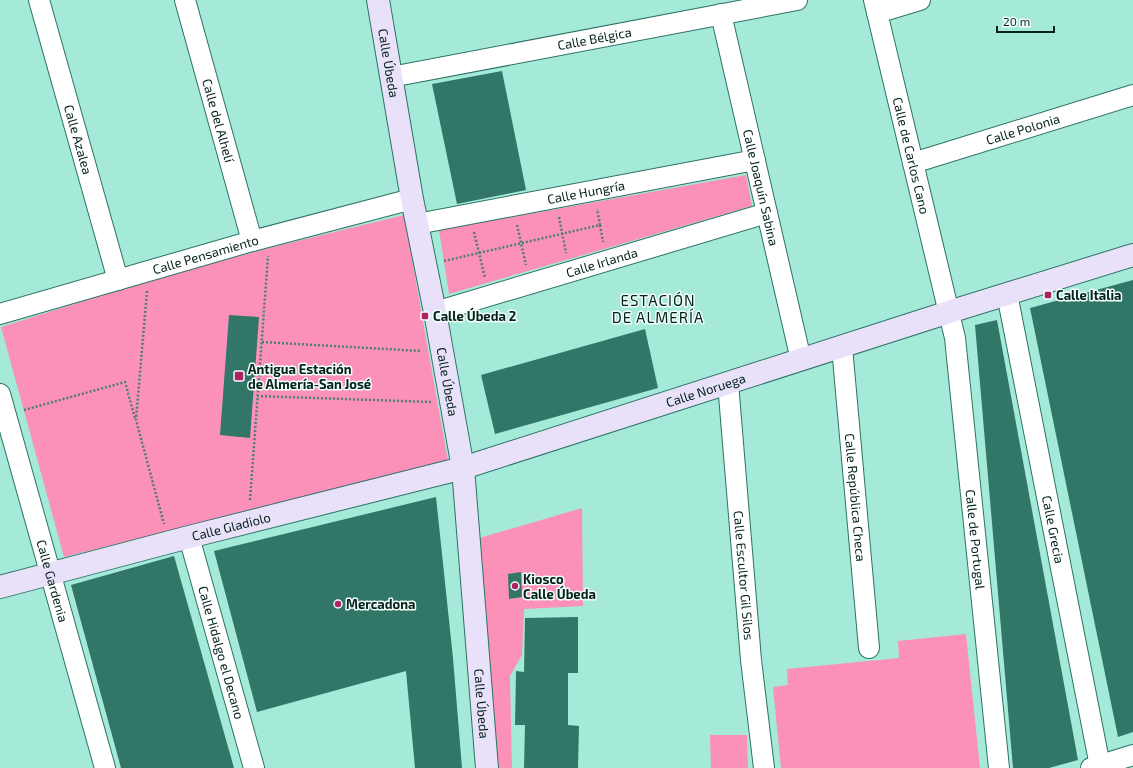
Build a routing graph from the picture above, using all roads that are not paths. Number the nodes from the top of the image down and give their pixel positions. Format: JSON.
{"nodes":[{"id":1,"x":39,"y":0,"type":"edge"},
{"id":2,"x":185,"y":0,"type":"edge"},
{"id":3,"x":378,"y":0,"type":"edge"},
{"id":4,"x":797,"y":0,"type":"edge"},
{"id":5,"x":920,"y":0,"type":"edge"},
{"id":6,"x":876,"y":6,"type":"edge"},
{"id":7,"x":721,"y":14,"type":"junction"},
{"id":8,"x":391,"y":77,"type":"junction"},
{"id":9,"x":1133,"y":95,"type":"edge"},
{"id":10,"x":755,"y":160,"type":"junction"},
{"id":11,"x":914,"y":163,"type":"junction"},
{"id":12,"x":412,"y":199,"type":"junction"},
{"id":13,"x":767,"y":213,"type":"junction"},
{"id":14,"x":417,"y":224,"type":"junction"},
{"id":15,"x":260,"y":245,"type":"junction"},
{"id":16,"x":1133,"y":255,"type":"edge"},
{"id":17,"x":118,"y":280,"type":"junction"},
{"id":18,"x":1007,"y":294,"type":"junction"},
{"id":19,"x":435,"y":312,"type":"junction"},
{"id":20,"x":949,"y":312,"type":"junction"},
{"id":21,"x":0,"y":314,"type":"edge"},
{"id":22,"x":842,"y":347,"type":"junction"},
{"id":23,"x":801,"y":360,"type":"junction"},
{"id":24,"x":728,"y":383,"type":"junction"},
{"id":25,"x":0,"y":394,"type":"edge"},
{"id":26,"x":463,"y":468,"type":"junction"},
{"id":27,"x":189,"y":536,"type":"junction"},
{"id":28,"x":50,"y":575,"type":"junction"},
{"id":29,"x":0,"y":587,"type":"edge"},
{"id":30,"x":869,"y":648,"type":"dead end"},
{"id":31,"x":1133,"y":755,"type":"edge"},
{"id":32,"x":1096,"y":767,"type":"edge"},
{"id":33,"x":105,"y":768,"type":"edge"},
{"id":34,"x":254,"y":768,"type":"edge"},
{"id":35,"x":487,"y":768,"type":"edge"},
{"id":36,"x":764,"y":768,"type":"edge"},
{"id":37,"x":998,"y":768,"type":"edge"}],
"edges":[{"from":1,"to":17,"type":"street","name":"Calle Azalea"},
{"from":2,"to":15,"type":"street","name":"Calle del Alhelí"},
{"from":3,"to":8,"type":"street","name":"Calle Úbeda"},
{"from":4,"to":7,"type":"street","name":"Calle Bélgica"},
{"from":5,"to":6,"type":"street"},
{"from":6,"to":11,"type":"street","name":"Calle de Carlos Cano"},
{"from":7,"to":8,"type":"street","name":"Calle Bélgica"},
{"from":7,"to":10,"type":"street","name":"Calle Joaquín Sabina"},
{"from":8,"to":12,"type":"street","name":"Calle Úbeda"},
{"from":9,"to":11,"type":"street","name":"Calle Polonia"},
{"from":10,"to":13,"type":"street","name":"Calle Joaquín Sabina"},
{"from":10,"to":14,"type":"street","name":"Calle Hungría"},
{"from":11,"to":20,"type":"street","name":"Calle de Carlos Cano"},
{"from":12,"to":14,"type":"street","name":"Calle Úbeda"},
{"from":12,"to":15,"type":"street","name":"Calle Pensamiento"},
{"from":13,"to":19,"type":"street","name":"Calle Irlanda"},
{"from":13,"to":23,"type":"street","name":"Calle Joaquín Sabina"},
{"from":14,"to":19,"type":"street","name":"Calle Úbeda"},
{"from":15,"to":17,"type":"street","name":"Calle Pensamiento"},
{"from":16,"to":18,"type":"street"},
{"from":17,"to":21,"type":"street","name":"Calle Pensamiento"},
{"from":18,"to":20,"type":"street"},
{"from":18,"to":32,"type":"street","name":"Calle Grecia"},
{"from":19,"to":26,"type":"street","name":"Calle Úbeda"},
{"from":20,"to":22,"type":"street","name":"Calle Noruega"},
{"from":20,"to":37,"type":"street","name":"Calle de Portugal"},
{"from":22,"to":23,"type":"street","name":"Calle Noruega"},
{"from":22,"to":30,"type":"street","name":"Calle República Checa"},
{"from":23,"to":24,"type":"street","name":"Calle Noruega"},
{"from":24,"to":26,"type":"street","name":"Calle Noruega"},
{"from":24,"to":36,"type":"street","name":"Calle Escultor Gil Silos"},
{"from":25,"to":28,"type":"street","name":"Calle Gardenia"},
{"from":26,"to":27,"type":"street","name":"Calle Gladiolo"},
{"from":26,"to":35,"type":"street","name":"Calle Úbeda"},
{"from":27,"to":28,"type":"street","name":"Calle Gladiolo"},
{"from":27,"to":34,"type":"street","name":"Calle Hidalgo el Decano"},
{"from":28,"to":29,"type":"street","name":"Calle Gladiolo"},
{"from":28,"to":33,"type":"street","name":"Calle Gardenia"},
{"from":31,"to":32,"type":"street"}]}
